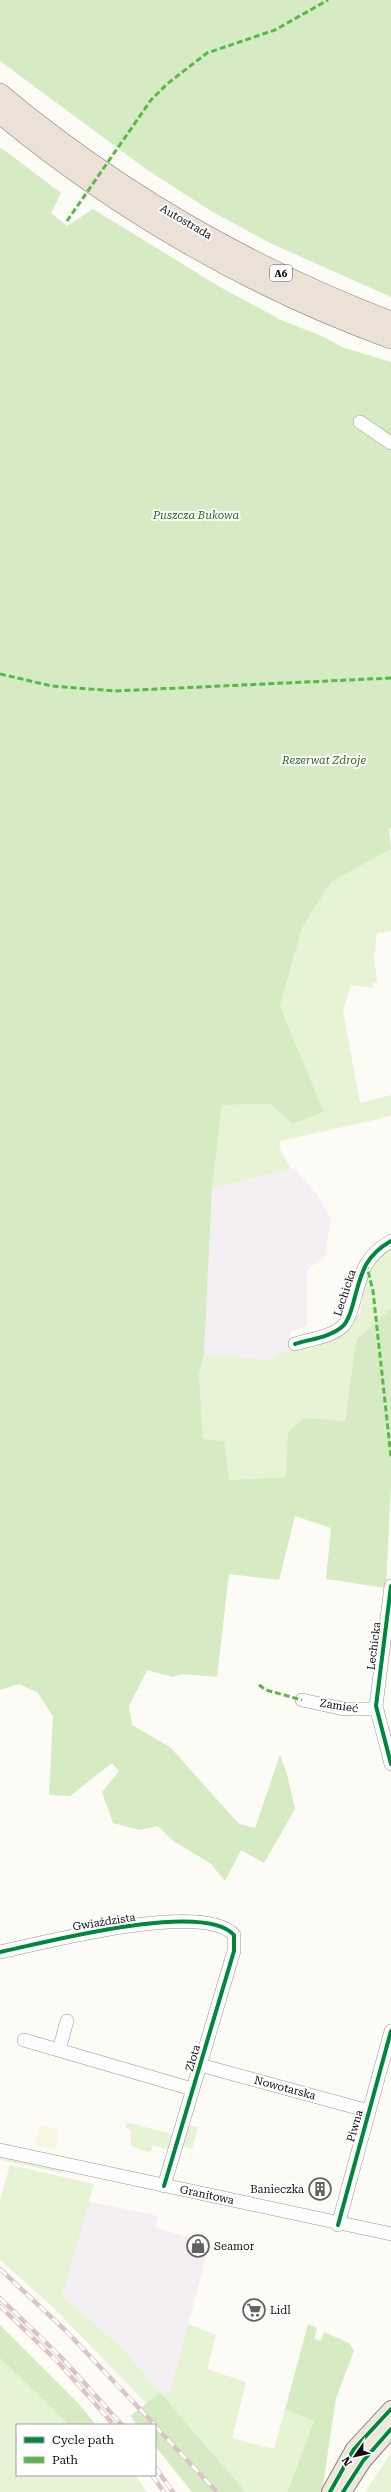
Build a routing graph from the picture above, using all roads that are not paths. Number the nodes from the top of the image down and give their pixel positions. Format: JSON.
{"nodes":[{"id":1,"x":0,"y":93,"type":"edge"},
{"id":2,"x":0,"y":114,"type":"edge"},
{"id":3,"x":87,"y":169,"type":"junction"},
{"id":4,"x":110,"y":185,"type":"junction"},
{"id":5,"x":391,"y":321,"type":"edge"},
{"id":6,"x":391,"y":339,"type":"edge"},
{"id":7,"x":360,"y":422,"type":"dead end"},
{"id":8,"x":391,"y":443,"type":"edge"},
{"id":9,"x":391,"y":1241,"type":"edge"},
{"id":10,"x":295,"y":1344,"type":"dead end"},
{"id":11,"x":391,"y":1586,"type":"edge"},
{"id":12,"x":302,"y":1700,"type":"dead end"},
{"id":13,"x":376,"y":1709,"type":"junction"},
{"id":14,"x":391,"y":1764,"type":"edge"},
{"id":15,"x":234,"y":1935,"type":"joint"},
{"id":16,"x":0,"y":1952,"type":"edge"},
{"id":17,"x":67,"y":2021,"type":"dead end"},
{"id":18,"x":391,"y":2031,"type":"edge"},
{"id":19,"x":24,"y":2040,"type":"dead end"},
{"id":20,"x":59,"y":2050,"type":"junction"},
{"id":21,"x":200,"y":2065,"type":"junction"},
{"id":22,"x":192,"y":2089,"type":"junction"},
{"id":23,"x":369,"y":2112,"type":"junction"},
{"id":24,"x":0,"y":2150,"type":"edge"},
{"id":25,"x":164,"y":2186,"type":"junction"},
{"id":26,"x":338,"y":2224,"type":"junction"},
{"id":27,"x":391,"y":2234,"type":"edge"},
{"id":28,"x":391,"y":2409,"type":"edge"},
{"id":29,"x":391,"y":2429,"type":"edge"},
{"id":30,"x":330,"y":2492,"type":"edge"},
{"id":31,"x":343,"y":2492,"type":"edge"}],
"edges":[{"from":1,"to":3,"type":"highway","name":"Autostrada","number":"A6"},
{"from":2,"to":3,"type":"highway","name":"Autostrada","number":"A6"},
{"from":3,"to":4,"type":"highway","name":"Autostrada","number":"A6"},
{"from":4,"to":5,"type":"highway","name":"Autostrada","number":"A6"},
{"from":4,"to":6,"type":"highway","name":"Autostrada","number":"A6"},
{"from":7,"to":8,"type":"street"},
{"from":9,"to":10,"type":"street","name":"Lechicka"},
{"from":11,"to":13,"type":"street","name":"Lechicka"},
{"from":12,"to":13,"type":"street","name":"Zamieć"},
{"from":13,"to":14,"type":"street"},
{"from":15,"to":16,"type":"street","name":"Gwiaździsta"},
{"from":15,"to":21,"type":"street","name":"Złota"},
{"from":17,"to":20,"type":"street"},
{"from":18,"to":23,"type":"street","name":"Piwna"},
{"from":19,"to":20,"type":"street"},
{"from":20,"to":22,"type":"street"},
{"from":21,"to":22,"type":"street","name":"Złota"},
{"from":21,"to":23,"type":"street","name":"Nowotarska"},
{"from":22,"to":25,"type":"street","name":"Złota"},
{"from":23,"to":26,"type":"street","name":"Piwna"},
{"from":24,"to":25,"type":"street","name":"Granitowa"},
{"from":25,"to":26,"type":"street","name":"Granitowa"},
{"from":26,"to":27,"type":"street","name":"Granitowa"},
{"from":28,"to":30,"type":"main road"},
{"from":29,"to":31,"type":"main road"}]}
